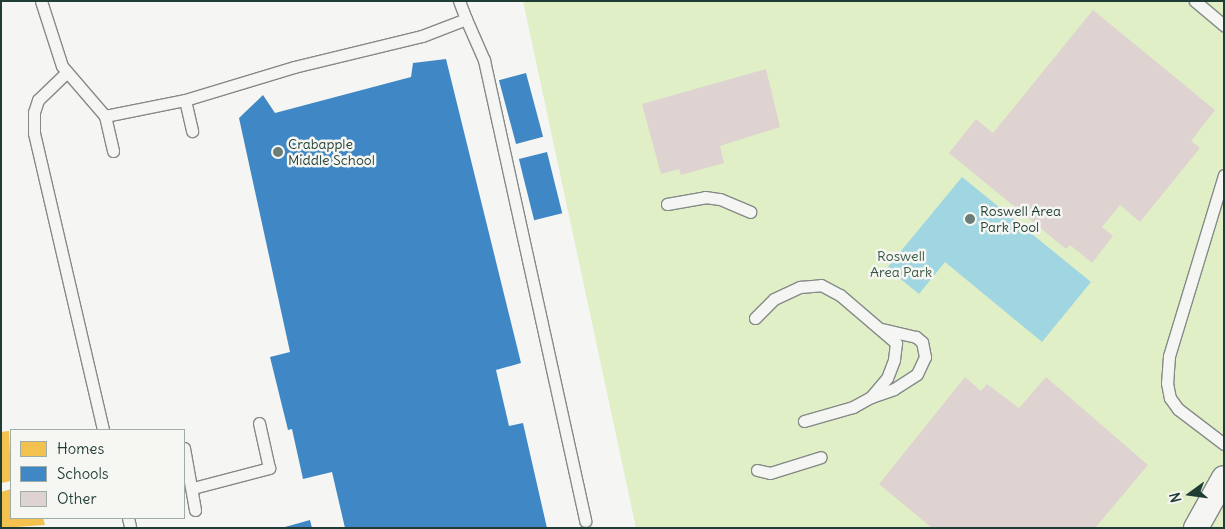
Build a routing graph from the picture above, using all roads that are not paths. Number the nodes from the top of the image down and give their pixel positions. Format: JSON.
{"nodes":[{"id":1,"x":41,"y":1,"type":"edge"},
{"id":2,"x":459,"y":1,"type":"edge"},
{"id":3,"x":1194,"y":1,"type":"edge"},
{"id":4,"x":466,"y":19,"type":"junction"},
{"id":5,"x":1224,"y":25,"type":"edge"},
{"id":6,"x":67,"y":72,"type":"junction"},
{"id":7,"x":184,"y":100,"type":"junction"},
{"id":8,"x":105,"y":116,"type":"junction"},
{"id":9,"x":192,"y":131,"type":"dead end"},
{"id":10,"x":114,"y":151,"type":"dead end"},
{"id":11,"x":1224,"y":175,"type":"edge"},
{"id":12,"x":667,"y":204,"type":"dead end"},
{"id":13,"x":750,"y":212,"type":"dead end"},
{"id":14,"x":755,"y":318,"type":"dead end"},
{"id":15,"x":882,"y":329,"type":"junction"},
{"id":16,"x":871,"y":397,"type":"junction"},
{"id":17,"x":804,"y":421,"type":"dead end"},
{"id":18,"x":259,"y":423,"type":"dead end"},
{"id":19,"x":103,"y":429,"type":"edge"},
{"id":20,"x":1224,"y":444,"type":"edge"},
{"id":21,"x":185,"y":452,"type":"edge"},
{"id":22,"x":821,"y":457,"type":"dead end"},
{"id":23,"x":757,"y":470,"type":"dead end"},
{"id":24,"x":1224,"y":478,"type":"edge"},
{"id":25,"x":193,"y":488,"type":"junction"},
{"id":26,"x":195,"y":510,"type":"dead end"},
{"id":27,"x":586,"y":521,"type":"dead end"},
{"id":28,"x":1196,"y":528,"type":"edge"}],
"edges":[{"from":1,"to":6,"type":"lane"},
{"from":2,"to":4,"type":"lane"},
{"from":3,"to":5,"type":"lane"},
{"from":4,"to":7,"type":"lane"},
{"from":4,"to":27,"type":"lane"},
{"from":6,"to":8,"type":"lane"},
{"from":6,"to":19,"type":"lane"},
{"from":7,"to":8,"type":"lane"},
{"from":7,"to":9,"type":"lane"},
{"from":8,"to":10,"type":"lane"},
{"from":11,"to":20,"type":"lane"},
{"from":12,"to":13,"type":"lane"},
{"from":14,"to":15,"type":"lane"},
{"from":15,"to":16,"type":"lane"},
{"from":15,"to":16,"type":"lane"},
{"from":16,"to":17,"type":"lane"},
{"from":18,"to":25,"type":"lane"},
{"from":21,"to":25,"type":"lane"},
{"from":22,"to":23,"type":"lane"},
{"from":24,"to":28,"type":"street"},
{"from":25,"to":26,"type":"lane"}]}
